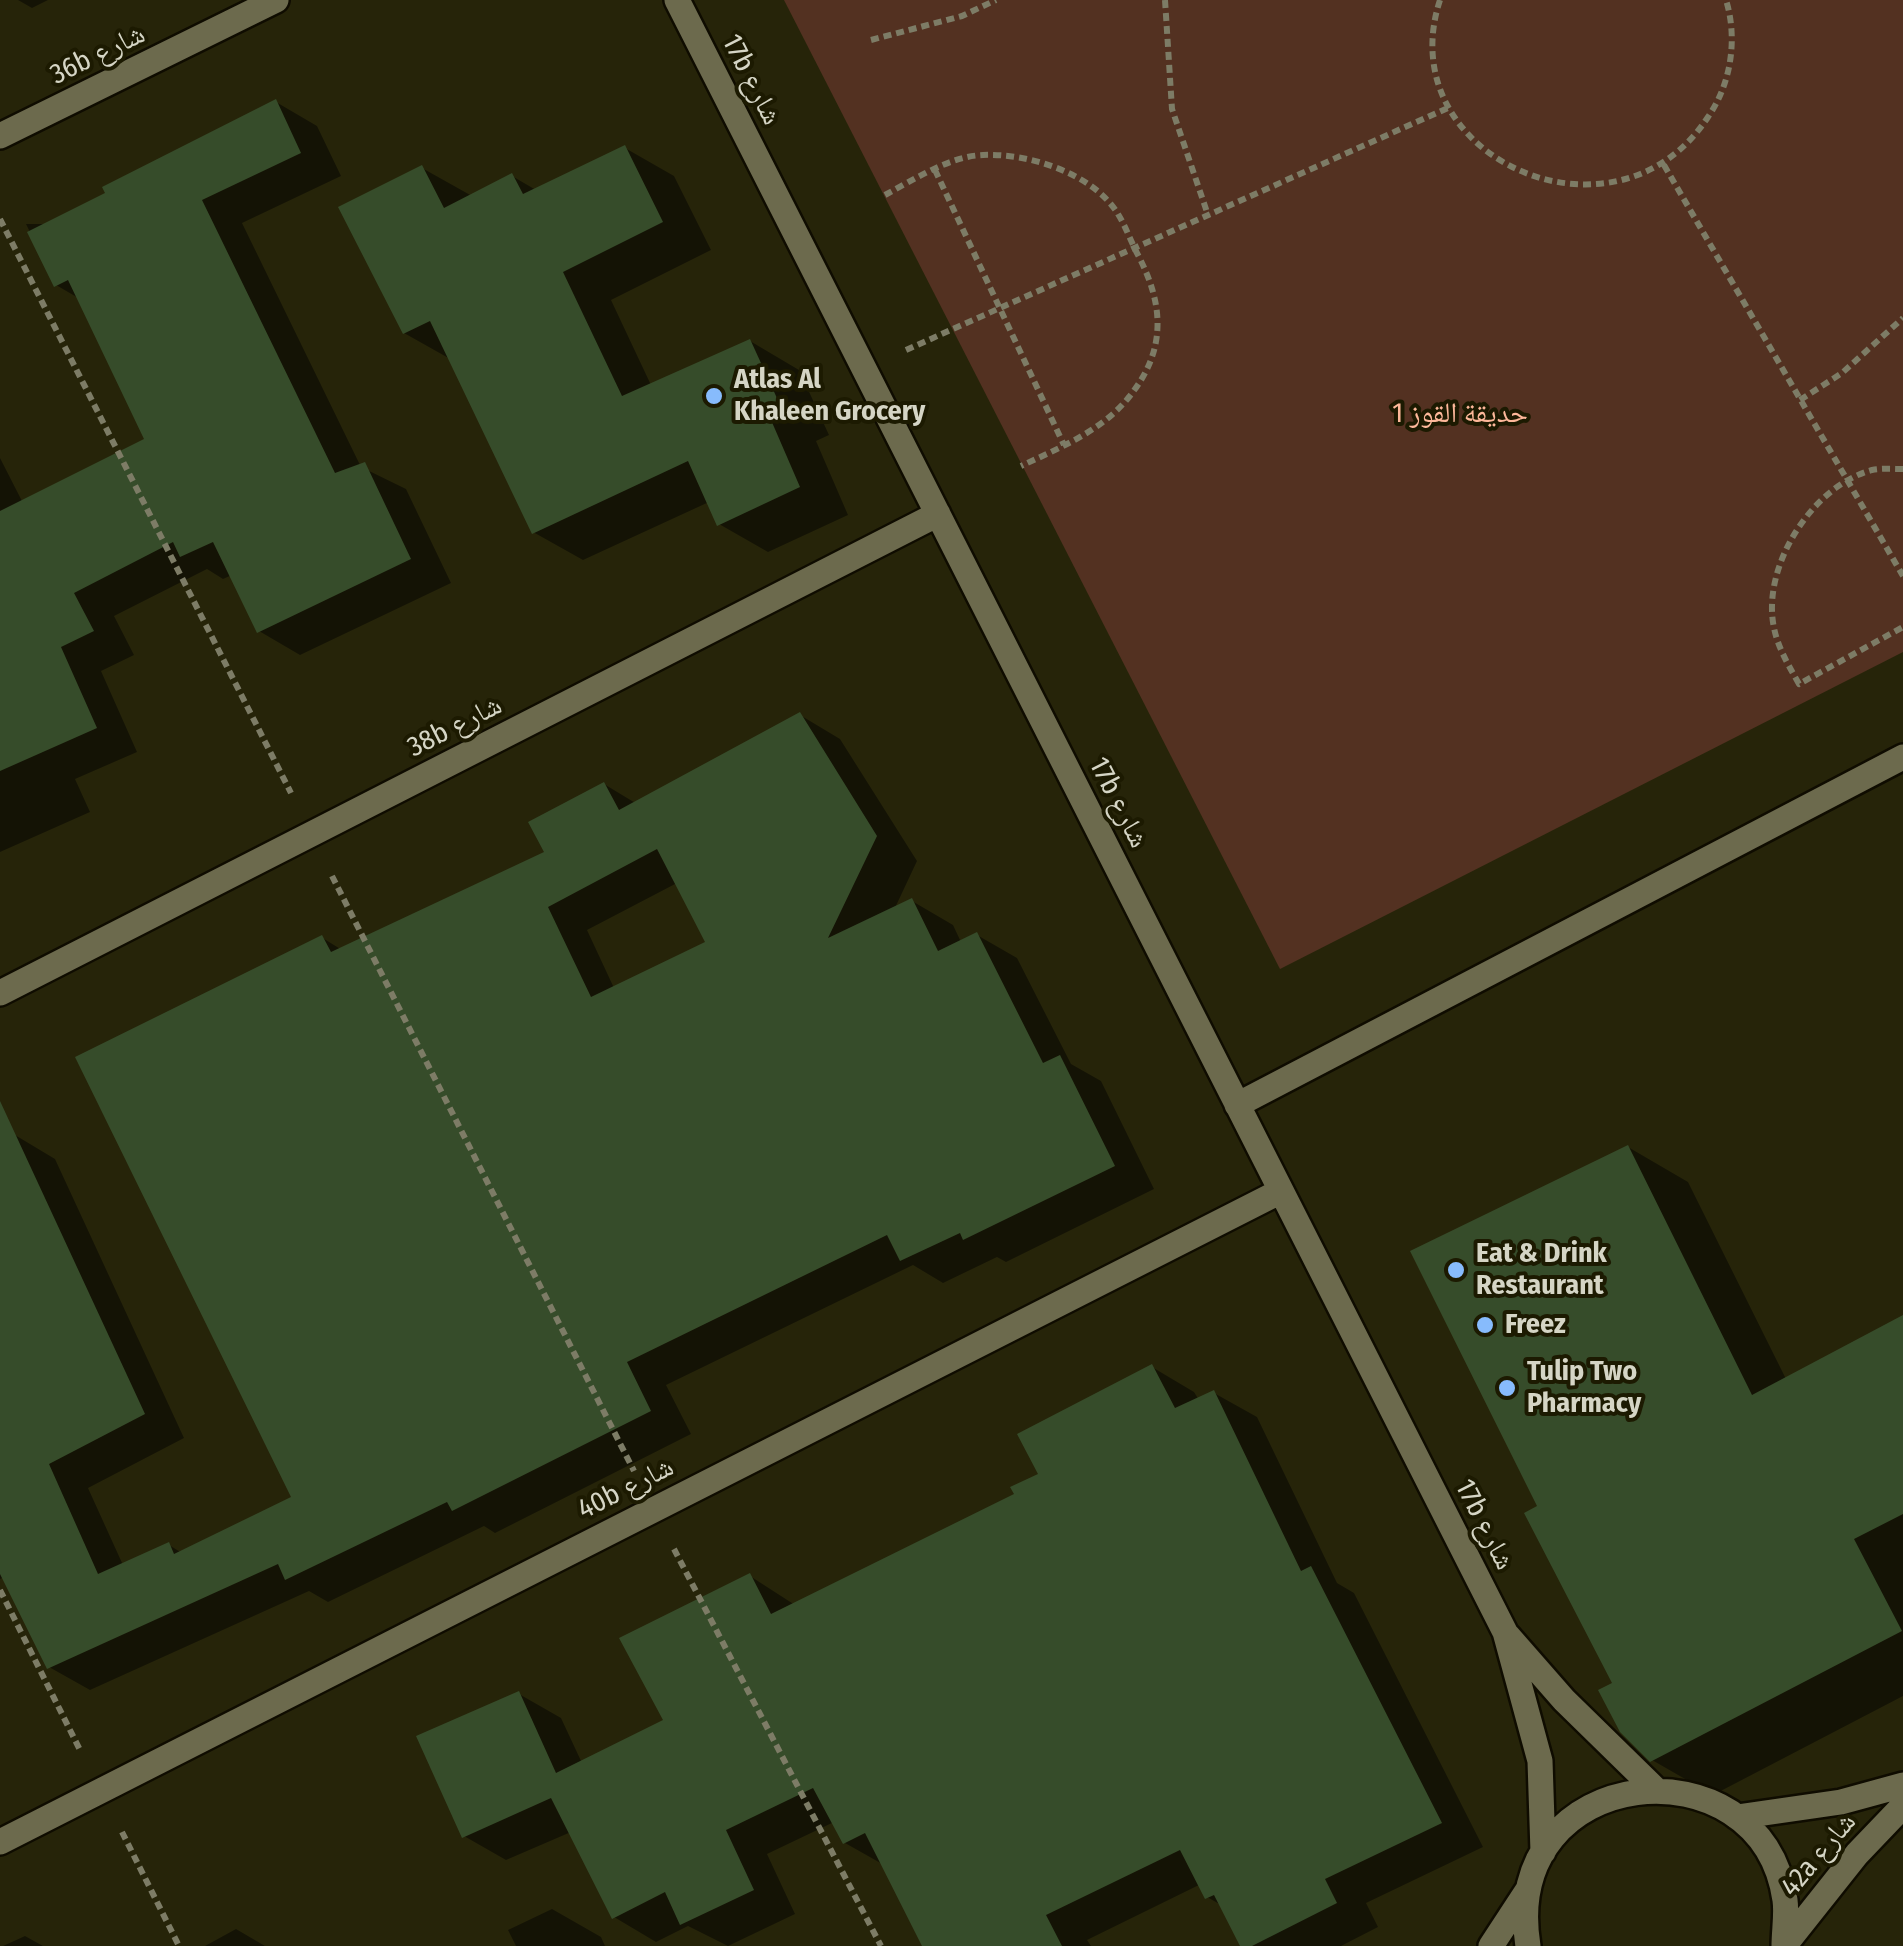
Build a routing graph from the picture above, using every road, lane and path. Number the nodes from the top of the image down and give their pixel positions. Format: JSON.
{"nodes":[{"id":1,"x":276,"y":0,"type":"edge"},
{"id":2,"x":677,"y":0,"type":"edge"},
{"id":3,"x":1166,"y":0,"type":"edge"},
{"id":4,"x":1440,"y":0,"type":"edge"},
{"id":5,"x":1726,"y":0,"type":"edge"},
{"id":6,"x":991,"y":1,"type":"edge"},
{"id":7,"x":870,"y":40,"type":"dead end"},
{"id":8,"x":1450,"y":106,"type":"junction"},
{"id":9,"x":0,"y":136,"type":"edge"},
{"id":10,"x":1664,"y":165,"type":"junction"},
{"id":11,"x":935,"y":170,"type":"junction"},
{"id":12,"x":885,"y":195,"type":"dead end"},
{"id":13,"x":1208,"y":216,"type":"junction"},
{"id":14,"x":0,"y":219,"type":"edge"},
{"id":15,"x":1134,"y":247,"type":"junction"},
{"id":16,"x":998,"y":308,"type":"junction"},
{"id":17,"x":1903,"y":318,"type":"edge"},
{"id":18,"x":864,"y":368,"type":"junction"},
{"id":19,"x":1800,"y":400,"type":"junction"},
{"id":20,"x":1064,"y":446,"type":"junction"},
{"id":21,"x":1021,"y":466,"type":"dead end"},
{"id":22,"x":1903,"y":468,"type":"edge"},
{"id":23,"x":1848,"y":482,"type":"junction"},
{"id":24,"x":938,"y":514,"type":"junction"},
{"id":25,"x":1903,"y":576,"type":"edge"},
{"id":26,"x":1903,"y":628,"type":"edge"},
{"id":27,"x":1903,"y":756,"type":"edge"},
{"id":28,"x":312,"y":834,"type":"junction"},
{"id":29,"x":0,"y":993,"type":"edge"},
{"id":30,"x":1237,"y":1104,"type":"junction"},
{"id":31,"x":1281,"y":1192,"type":"junction"},
{"id":32,"x":653,"y":1508,"type":"junction"},
{"id":33,"x":1505,"y":1632,"type":"junction"},
{"id":34,"x":1903,"y":1785,"type":"edge"},
{"id":35,"x":1655,"y":1789,"type":"junction"},
{"id":36,"x":1903,"y":1806,"type":"edge"},
{"id":37,"x":1738,"y":1818,"type":"junction"},
{"id":38,"x":0,"y":1842,"type":"edge"},
{"id":39,"x":1543,"y":1852,"type":"junction"},
{"id":40,"x":1528,"y":1891,"type":"junction"},
{"id":41,"x":880,"y":1946,"type":"edge"},
{"id":42,"x":1491,"y":1946,"type":"edge"},
{"id":43,"x":1528,"y":1946,"type":"edge"},
{"id":44,"x":1784,"y":1946,"type":"edge"}],
"edges":[{"from":1,"to":9,"type":"street","name":"36b شارع"},
{"from":2,"to":18,"type":"street","name":"17b شارع"},
{"from":3,"to":13,"type":"path"},
{"from":4,"to":8,"type":"path"},
{"from":5,"to":10,"type":"path"},
{"from":6,"to":7,"type":"path"},
{"from":8,"to":10,"type":"path"},
{"from":8,"to":13,"type":"path"},
{"from":10,"to":19,"type":"path"},
{"from":11,"to":12,"type":"path"},
{"from":11,"to":15,"type":"path"},
{"from":11,"to":16,"type":"path"},
{"from":13,"to":15,"type":"path"},
{"from":14,"to":28,"type":"path"},
{"from":15,"to":16,"type":"path"},
{"from":15,"to":20,"type":"path"},
{"from":16,"to":18,"type":"path"},
{"from":16,"to":20,"type":"path"},
{"from":17,"to":19,"type":"path"},
{"from":18,"to":24,"type":"street","name":"17b شارع"},
{"from":19,"to":23,"type":"path"},
{"from":20,"to":21,"type":"path"},
{"from":22,"to":23,"type":"path"},
{"from":23,"to":25,"type":"path"},
{"from":23,"to":26,"type":"path"},
{"from":24,"to":28,"type":"street","name":"38b شارع"},
{"from":24,"to":30,"type":"street","name":"17b شارع"},
{"from":27,"to":30,"type":"street"},
{"from":28,"to":29,"type":"street","name":"38b شارع"},
{"from":28,"to":32,"type":"path"},
{"from":30,"to":31,"type":"street","name":"17b شارع"},
{"from":31,"to":32,"type":"street","name":"40b شارع"},
{"from":31,"to":33,"type":"street","name":"17b شارع"},
{"from":32,"to":38,"type":"street","name":"40b شارع"},
{"from":32,"to":41,"type":"path"},
{"from":33,"to":35,"type":"street","name":"17b شارع"},
{"from":33,"to":39,"type":"street","name":"17b شارع"},
{"from":34,"to":37,"type":"street","name":"42a شارع"},
{"from":35,"to":37,"type":"street"},
{"from":35,"to":39,"type":"street"},
{"from":36,"to":44,"type":"street","name":"42a شارع"},
{"from":37,"to":44,"type":"street"},
{"from":39,"to":40,"type":"street"},
{"from":40,"to":42,"type":"street"},
{"from":40,"to":43,"type":"street"}]}
